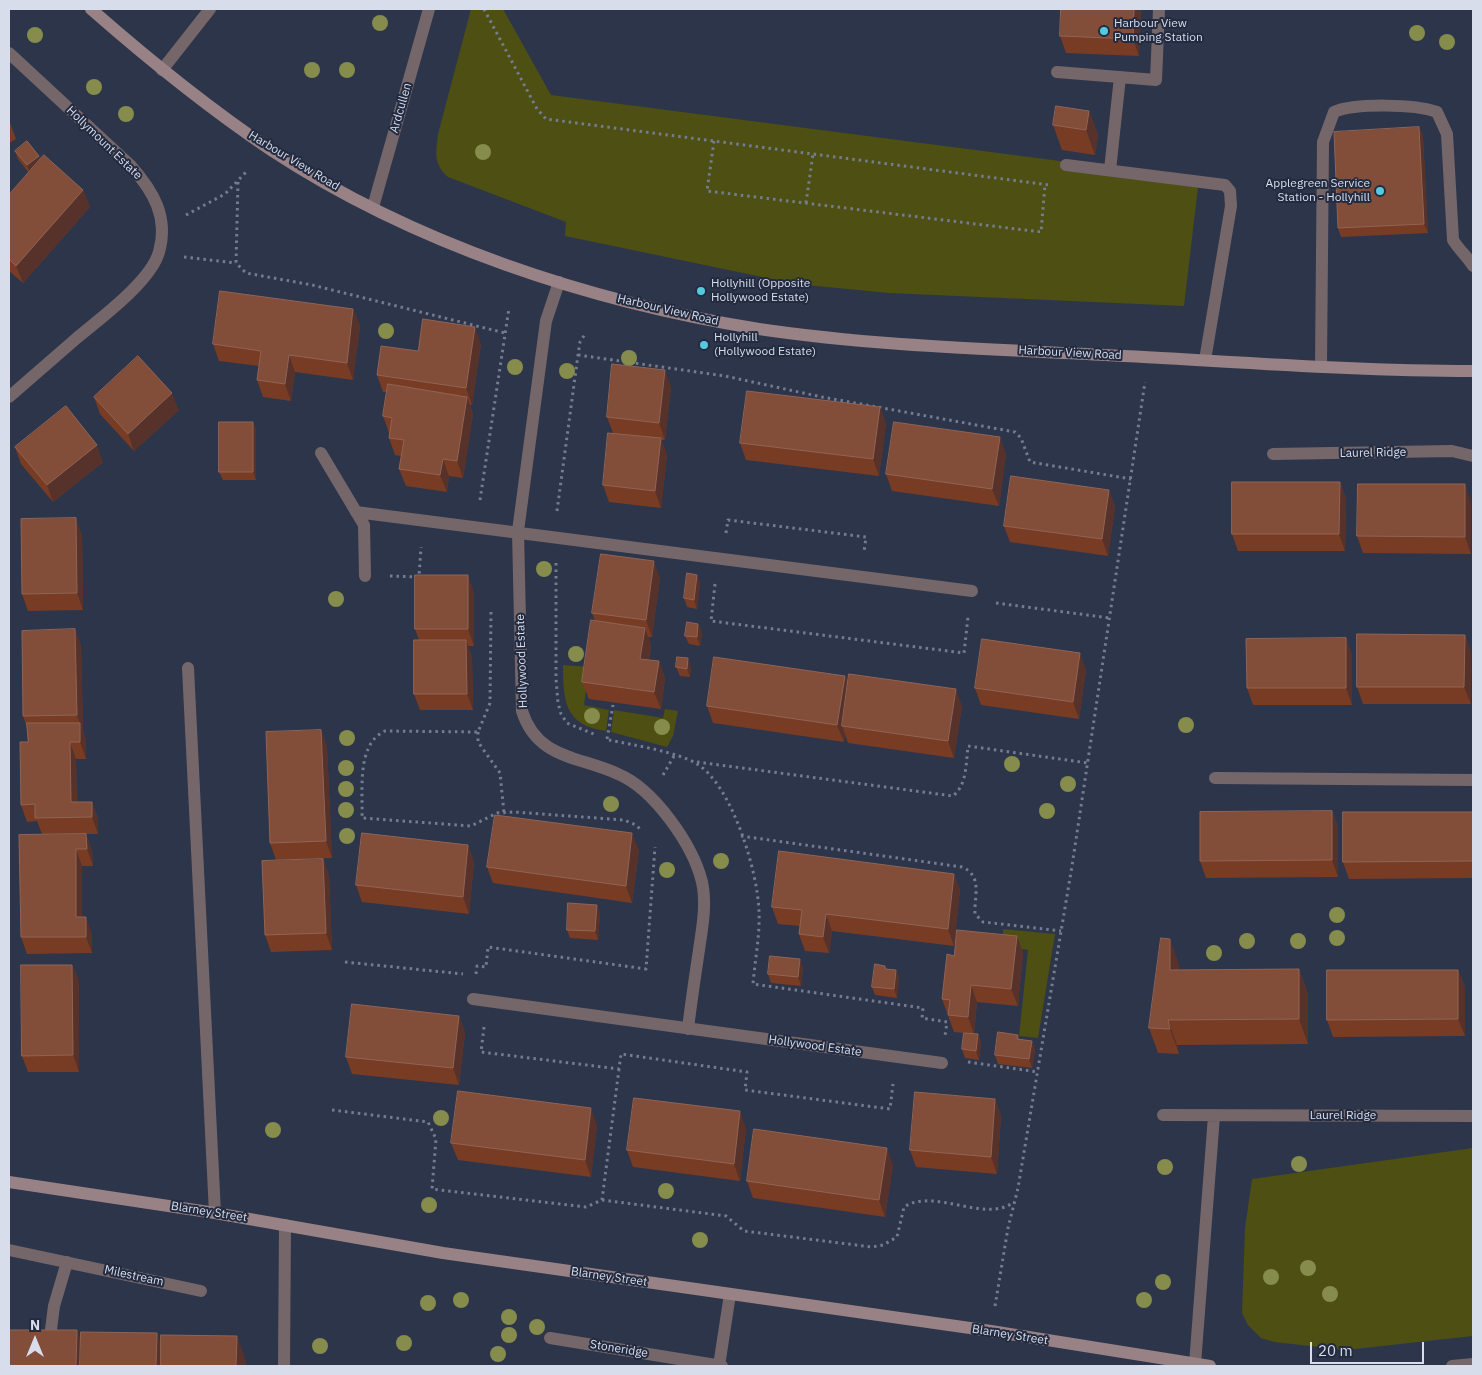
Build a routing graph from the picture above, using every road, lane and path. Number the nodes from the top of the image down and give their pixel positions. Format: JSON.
{"nodes":[{"id":1,"x":91,"y":9,"type":"edge"},
{"id":2,"x":210,"y":9,"type":"edge"},
{"id":3,"x":429,"y":9,"type":"edge"},
{"id":4,"x":484,"y":9,"type":"edge"},
{"id":5,"x":1159,"y":9,"type":"edge"},
{"id":6,"x":9,"y":53,"type":"edge"},
{"id":7,"x":162,"y":70,"type":"junction"},
{"id":8,"x":1057,"y":72,"type":"dead end"},
{"id":9,"x":1120,"y":77,"type":"junction"},
{"id":10,"x":714,"y":141,"type":"junction"},
{"id":11,"x":812,"y":154,"type":"junction"},
{"id":12,"x":1066,"y":165,"type":"dead end"},
{"id":13,"x":248,"y":170,"type":"dead end"},
{"id":14,"x":1110,"y":170,"type":"junction"},
{"id":15,"x":238,"y":182,"type":"junction"},
{"id":16,"x":1046,"y":185,"type":"junction"},
{"id":17,"x":1054,"y":186,"type":"dead end"},
{"id":18,"x":806,"y":203,"type":"junction"},
{"id":19,"x":373,"y":207,"type":"junction"},
{"id":20,"x":182,"y":217,"type":"dead end"},
{"id":21,"x":200,"y":259,"type":"dead end"},
{"id":22,"x":236,"y":262,"type":"junction"},
{"id":23,"x":1473,"y":266,"type":"edge"},
{"id":24,"x":559,"y":282,"type":"junction"},
{"id":25,"x":509,"y":308,"type":"dead end"},
{"id":26,"x":505,"y":333,"type":"junction"},
{"id":27,"x":586,"y":334,"type":"dead end"},
{"id":28,"x":578,"y":355,"type":"junction"},
{"id":29,"x":1148,"y":357,"type":"junction"},
{"id":30,"x":1205,"y":360,"type":"junction"},
{"id":31,"x":1321,"y":365,"type":"junction"},
{"id":32,"x":1473,"y":371,"type":"edge"},
{"id":33,"x":9,"y":397,"type":"edge"},
{"id":34,"x":321,"y":453,"type":"dead end"},
{"id":35,"x":1273,"y":454,"type":"dead end"},
{"id":36,"x":1473,"y":456,"type":"edge"},
{"id":37,"x":1131,"y":479,"type":"junction"},
{"id":38,"x":356,"y":512,"type":"junction"},
{"id":39,"x":476,"y":526,"type":"junction"},
{"id":40,"x":518,"y":531,"type":"junction"},
{"id":41,"x":556,"y":537,"type":"junction"},
{"id":42,"x":430,"y":547,"type":"dead end"},
{"id":43,"x":365,"y":576,"type":"dead end"},
{"id":44,"x":419,"y":577,"type":"edge"},
{"id":45,"x":972,"y":591,"type":"dead end"},
{"id":46,"x":989,"y":602,"type":"dead end"},
{"id":47,"x":491,"y":609,"type":"dead end"},
{"id":48,"x":1110,"y":618,"type":"junction"},
{"id":49,"x":188,"y":668,"type":"dead end"},
{"id":50,"x":613,"y":705,"type":"edge"},
{"id":51,"x":478,"y":732,"type":"junction"},
{"id":52,"x":607,"y":739,"type":"junction"},
{"id":53,"x":691,"y":761,"type":"junction"},
{"id":54,"x":1088,"y":763,"type":"junction"},
{"id":55,"x":1215,"y":778,"type":"dead end"},
{"id":56,"x":1473,"y":780,"type":"edge"},
{"id":57,"x":504,"y":813,"type":"junction"},
{"id":58,"x":643,"y":832,"type":"dead end"},
{"id":59,"x":741,"y":836,"type":"junction"},
{"id":60,"x":656,"y":843,"type":"dead end"},
{"id":61,"x":1061,"y":931,"type":"junction"},
{"id":62,"x":345,"y":962,"type":"dead end"},
{"id":63,"x":477,"y":966,"type":"dead end"},
{"id":64,"x":476,"y":976,"type":"dead end"},
{"id":65,"x":473,"y":999,"type":"joint"},
{"id":66,"x":688,"y":1029,"type":"junction"},
{"id":67,"x":942,"y":1061,"type":"junction"},
{"id":68,"x":619,"y":1069,"type":"junction"},
{"id":69,"x":1038,"y":1072,"type":"junction"},
{"id":70,"x":894,"y":1074,"type":"dead end"},
{"id":71,"x":332,"y":1110,"type":"dead end"},
{"id":72,"x":1163,"y":1115,"type":"dead end"},
{"id":73,"x":1214,"y":1116,"type":"junction"},
{"id":74,"x":1473,"y":1116,"type":"edge"},
{"id":75,"x":9,"y":1182,"type":"edge"},
{"id":76,"x":602,"y":1200,"type":"junction"},
{"id":77,"x":1014,"y":1202,"type":"junction"},
{"id":78,"x":215,"y":1213,"type":"junction"},
{"id":79,"x":285,"y":1225,"type":"junction"},
{"id":80,"x":9,"y":1250,"type":"edge"},
{"id":81,"x":67,"y":1262,"type":"junction"},
{"id":82,"x":201,"y":1291,"type":"dead end"},
{"id":83,"x":730,"y":1294,"type":"junction"},
{"id":84,"x":997,"y":1300,"type":"dead end"},
{"id":85,"x":550,"y":1338,"type":"dead end"},
{"id":86,"x":49,"y":1345,"type":"edge"},
{"id":87,"x":1195,"y":1364,"type":"junction"},
{"id":88,"x":1473,"y":1364,"type":"edge"},
{"id":89,"x":284,"y":1366,"type":"edge"},
{"id":90,"x":721,"y":1366,"type":"edge"},
{"id":91,"x":1210,"y":1366,"type":"edge"},
{"id":92,"x":1452,"y":1366,"type":"edge"}],
"edges":[{"from":1,"to":7,"type":"street","name":"Harbour View Road"},
{"from":2,"to":7,"type":"street"},
{"from":3,"to":19,"type":"street","name":"Ardcullen"},
{"from":4,"to":10,"type":"path"},
{"from":5,"to":9,"type":"street"},
{"from":6,"to":33,"type":"street","name":"Hollymount Estate"},
{"from":7,"to":19,"type":"street","name":"Harbour View Road"},
{"from":8,"to":9,"type":"street"},
{"from":9,"to":14,"type":"street"},
{"from":10,"to":11,"type":"path"},
{"from":10,"to":18,"type":"path"},
{"from":11,"to":16,"type":"path"},
{"from":11,"to":18,"type":"path"},
{"from":12,"to":14,"type":"street"},
{"from":13,"to":15,"type":"path"},
{"from":14,"to":30,"type":"street"},
{"from":15,"to":20,"type":"path"},
{"from":15,"to":22,"type":"path"},
{"from":16,"to":17,"type":"path"},
{"from":16,"to":18,"type":"path"},
{"from":19,"to":24,"type":"street","name":"Harbour View Road"},
{"from":21,"to":22,"type":"path"},
{"from":22,"to":26,"type":"path"},
{"from":23,"to":31,"type":"street"},
{"from":24,"to":29,"type":"street","name":"Harbour View Road"},
{"from":24,"to":40,"type":"street","name":"Hollywood Estate"},
{"from":25,"to":26,"type":"path"},
{"from":26,"to":39,"type":"path"},
{"from":27,"to":28,"type":"path"},
{"from":28,"to":37,"type":"path"},
{"from":28,"to":41,"type":"path"},
{"from":29,"to":30,"type":"street","name":"Harbour View Road"},
{"from":29,"to":37,"type":"path"},
{"from":30,"to":31,"type":"street","name":"Harbour View Road"},
{"from":31,"to":32,"type":"street","name":"Harbour View Road"},
{"from":34,"to":38,"type":"street"},
{"from":35,"to":36,"type":"street","name":"Laurel Ridge"},
{"from":37,"to":48,"type":"path"},
{"from":38,"to":39,"type":"street"},
{"from":38,"to":43,"type":"street"},
{"from":39,"to":40,"type":"street"},
{"from":40,"to":41,"type":"street"},
{"from":40,"to":66,"type":"street","name":"Hollywood Estate"},
{"from":41,"to":45,"type":"street"},
{"from":41,"to":52,"type":"path"},
{"from":42,"to":44,"type":"path"},
{"from":46,"to":48,"type":"path"},
{"from":47,"to":51,"type":"path"},
{"from":48,"to":54,"type":"path"},
{"from":49,"to":78,"type":"street"},
{"from":50,"to":52,"type":"path"},
{"from":51,"to":57,"type":"path"},
{"from":51,"to":57,"type":"path"},
{"from":52,"to":53,"type":"path"},
{"from":53,"to":54,"type":"path"},
{"from":53,"to":59,"type":"path"},
{"from":54,"to":61,"type":"path"},
{"from":55,"to":56,"type":"street"},
{"from":57,"to":58,"type":"path"},
{"from":59,"to":61,"type":"path"},
{"from":59,"to":67,"type":"path"},
{"from":60,"to":63,"type":"path"},
{"from":61,"to":69,"type":"path"},
{"from":62,"to":64,"type":"path"},
{"from":65,"to":66,"type":"street","name":"Hollywood Estate"},
{"from":65,"to":68,"type":"path"},
{"from":66,"to":67,"type":"street","name":"Hollywood Estate"},
{"from":67,"to":69,"type":"path"},
{"from":68,"to":70,"type":"path"},
{"from":68,"to":76,"type":"path"},
{"from":69,"to":77,"type":"path"},
{"from":71,"to":76,"type":"path"},
{"from":72,"to":73,"type":"street","name":"Laurel Ridge"},
{"from":73,"to":74,"type":"street","name":"Laurel Ridge"},
{"from":73,"to":87,"type":"street"},
{"from":75,"to":78,"type":"street","name":"Blarney Street"},
{"from":76,"to":77,"type":"path"},
{"from":77,"to":84,"type":"path"},
{"from":78,"to":79,"type":"street","name":"Blarney Street"},
{"from":79,"to":83,"type":"street","name":"Blarney Street"},
{"from":79,"to":89,"type":"street"},
{"from":80,"to":81,"type":"street","name":"Milestream"},
{"from":81,"to":82,"type":"street","name":"Milestream"},
{"from":81,"to":86,"type":"street"},
{"from":83,"to":87,"type":"street","name":"Blarney Street"},
{"from":83,"to":90,"type":"street","name":"Stoneridge"},
{"from":85,"to":90,"type":"street","name":"Stoneridge"},
{"from":87,"to":91,"type":"street","name":"Blarney Street"},
{"from":88,"to":92,"type":"street"}]}
